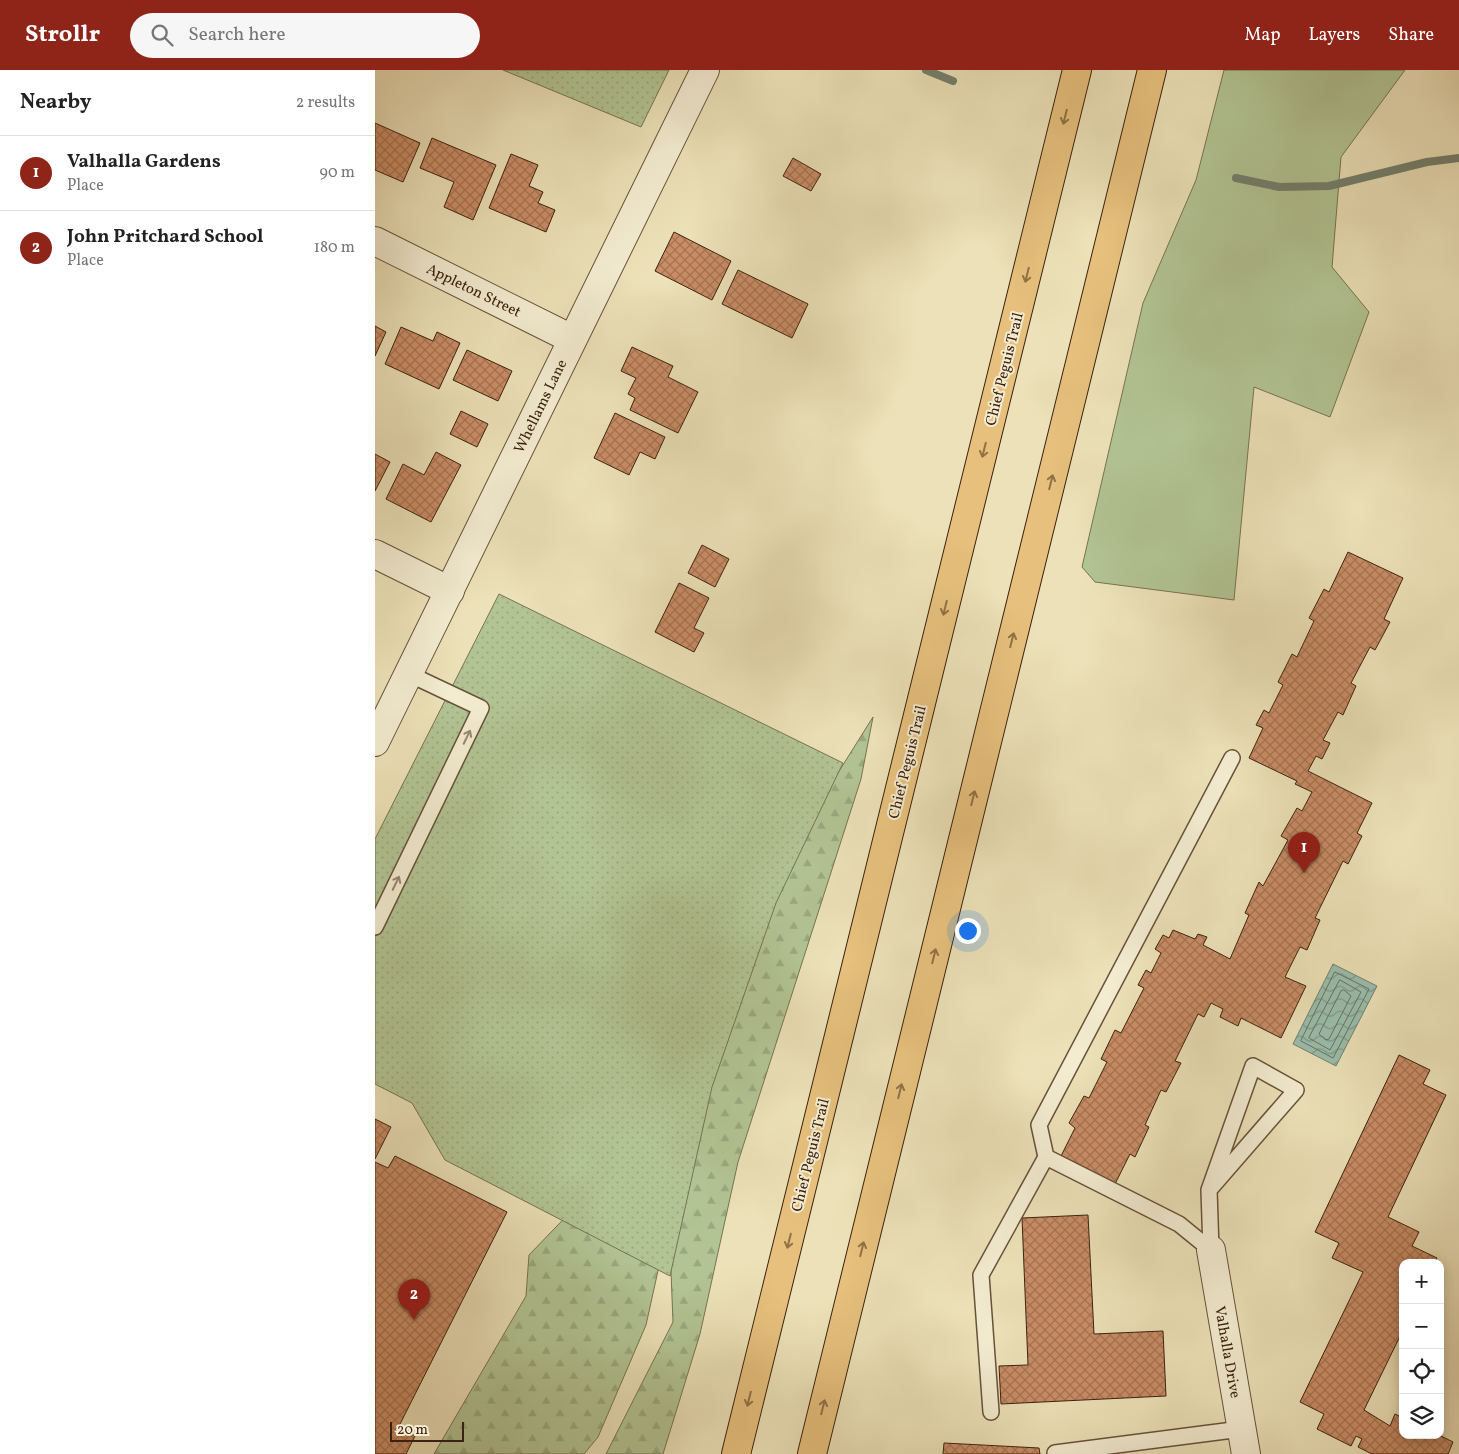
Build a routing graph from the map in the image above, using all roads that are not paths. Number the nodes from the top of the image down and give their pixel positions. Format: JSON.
{"nodes":[{"id":1,"x":705,"y":70,"type":"edge"},
{"id":2,"x":1077,"y":70,"type":"edge"},
{"id":3,"x":1152,"y":70,"type":"edge"},
{"id":4,"x":375,"y":241,"type":"edge"},
{"id":5,"x":572,"y":339,"type":"junction"},
{"id":6,"x":375,"y":554,"type":"edge"},
{"id":7,"x":450,"y":592,"type":"junction"},
{"id":8,"x":409,"y":674,"type":"junction"},
{"id":9,"x":375,"y":742,"type":"edge"},
{"id":10,"x":1232,"y":758,"type":"dead end"},
{"id":11,"x":375,"y":927,"type":"edge"},
{"id":12,"x":1046,"y":1157,"type":"junction"},
{"id":13,"x":1209,"y":1190,"type":"junction"},
{"id":14,"x":1211,"y":1250,"type":"junction"},
{"id":15,"x":991,"y":1412,"type":"dead end"},
{"id":16,"x":1244,"y":1441,"type":"edge"},
{"id":17,"x":1129,"y":1449,"type":"edge"},
{"id":18,"x":1090,"y":1451,"type":"edge"},
{"id":19,"x":1055,"y":1453,"type":"dead end"},
{"id":20,"x":736,"y":1454,"type":"edge"},
{"id":21,"x":812,"y":1454,"type":"edge"}],
"edges":[{"from":1,"to":5,"type":"street","name":"Whellams Lane"},
{"from":2,"to":20,"type":"main road","name":"Chief Peguis Trail","one_way":true},
{"from":21,"to":3,"type":"main road","one_way":true},
{"from":4,"to":5,"type":"street","name":"Appleton Street"},
{"from":5,"to":7,"type":"street","name":"Whellams Lane"},
{"from":6,"to":7,"type":"street"},
{"from":7,"to":8,"type":"street","name":"Whellams Lane"},
{"from":8,"to":9,"type":"street","name":"Whellams Lane"},
{"from":11,"to":8,"type":"lane","one_way":true},
{"from":10,"to":12,"type":"lane"},
{"from":12,"to":14,"type":"lane"},
{"from":12,"to":15,"type":"lane"},
{"from":13,"to":13,"type":"lane"},
{"from":13,"to":14,"type":"lane"},
{"from":14,"to":16,"type":"street","name":"Valhalla Drive"},
{"from":16,"to":17,"type":"lane"},
{"from":17,"to":18,"type":"lane"},
{"from":18,"to":19,"type":"lane"}]}
